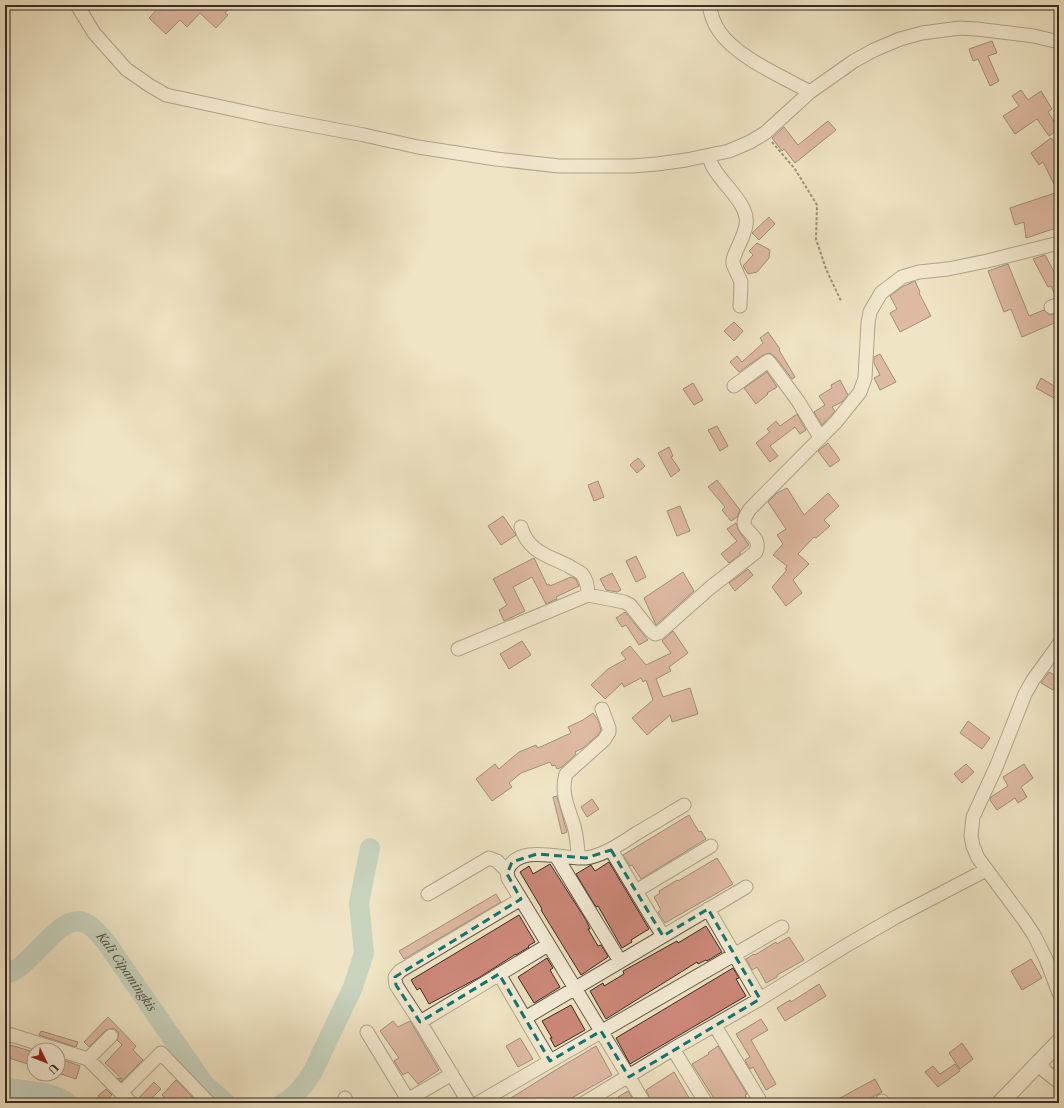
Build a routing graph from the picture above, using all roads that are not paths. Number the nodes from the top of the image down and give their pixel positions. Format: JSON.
{"nodes":[{"id":1,"x":77,"y":5,"type":"edge"},
{"id":2,"x":709,"y":5,"type":"edge"},
{"id":3,"x":1059,"y":42,"type":"edge"},
{"id":4,"x":810,"y":92,"type":"junction"},
{"id":5,"x":709,"y":156,"type":"junction"},
{"id":6,"x":1059,"y":243,"type":"edge"},
{"id":7,"x":740,"y":306,"type":"dead end"},
{"id":8,"x":734,"y":386,"type":"dead end"},
{"id":9,"x":820,"y":437,"type":"junction"},
{"id":10,"x":521,"y":527,"type":"dead end"},
{"id":11,"x":588,"y":595,"type":"junction"},
{"id":12,"x":1059,"y":644,"type":"edge"},
{"id":13,"x":458,"y":649,"type":"dead end"},
{"id":14,"x":602,"y":710,"type":"dead end"},
{"id":15,"x":684,"y":805,"type":"dead end"},
{"id":16,"x":712,"y":846,"type":"dead end"},
{"id":17,"x":611,"y":850,"type":"junction"},
{"id":18,"x":556,"y":856,"type":"junction"},
{"id":19,"x":579,"y":858,"type":"junction"},
{"id":20,"x":507,"y":870,"type":"junction"},
{"id":21,"x":986,"y":870,"type":"junction"},
{"id":22,"x":746,"y":887,"type":"dead end"},
{"id":23,"x":636,"y":891,"type":"junction"},
{"id":24,"x":428,"y":894,"type":"dead end"},
{"id":25,"x":521,"y":899,"type":"junction"},
{"id":26,"x":708,"y":910,"type":"junction"},
{"id":27,"x":782,"y":927,"type":"dead end"},
{"id":28,"x":663,"y":936,"type":"junction"},
{"id":29,"x":548,"y":945,"type":"junction"},
{"id":30,"x":734,"y":954,"type":"junction"},
{"id":31,"x":620,"y":961,"type":"junction"},
{"id":32,"x":500,"y":974,"type":"junction"},
{"id":33,"x":574,"y":988,"type":"junction"},
{"id":34,"x":1059,"y":994,"type":"edge"},
{"id":35,"x":760,"y":999,"type":"junction"},
{"id":36,"x":524,"y":1018,"type":"junction"},
{"id":37,"x":420,"y":1022,"type":"junction"},
{"id":38,"x":715,"y":1026,"type":"junction"},
{"id":39,"x":601,"y":1031,"type":"junction"},
{"id":40,"x":367,"y":1032,"type":"dead end"},
{"id":41,"x":5,"y":1033,"type":"edge"},
{"id":42,"x":111,"y":1036,"type":"dead end"},
{"id":43,"x":1059,"y":1042,"type":"edge"},
{"id":44,"x":673,"y":1049,"type":"junction"},
{"id":45,"x":88,"y":1059,"type":"junction"},
{"id":46,"x":550,"y":1061,"type":"junction"},
{"id":47,"x":1043,"y":1066,"type":"junction"},
{"id":48,"x":452,"y":1074,"type":"junction"},
{"id":49,"x":629,"y":1077,"type":"junction"},
{"id":50,"x":1059,"y":1082,"type":"edge"},
{"id":51,"x":121,"y":1093,"type":"junction"},
{"id":52,"x":759,"y":1099,"type":"dead end"},
{"id":53,"x":407,"y":1102,"type":"edge"},
{"id":54,"x":131,"y":1103,"type":"edge"},
{"id":55,"x":209,"y":1103,"type":"edge"},
{"id":56,"x":469,"y":1103,"type":"edge"},
{"id":57,"x":478,"y":1103,"type":"edge"},
{"id":58,"x":584,"y":1103,"type":"edge"},
{"id":59,"x":644,"y":1103,"type":"edge"},
{"id":60,"x":706,"y":1103,"type":"edge"},
{"id":61,"x":1000,"y":1103,"type":"edge"}],
"edges":[{"from":1,"to":5,"type":"street"},
{"from":2,"to":4,"type":"street"},
{"from":3,"to":4,"type":"street"},
{"from":4,"to":5,"type":"street"},
{"from":5,"to":7,"type":"street"},
{"from":6,"to":9,"type":"street"},
{"from":8,"to":9,"type":"street"},
{"from":9,"to":11,"type":"street"},
{"from":10,"to":11,"type":"street"},
{"from":11,"to":13,"type":"street"},
{"from":12,"to":21,"type":"street"},
{"from":14,"to":19,"type":"street"},
{"from":15,"to":17,"type":"street"},
{"from":16,"to":23,"type":"street"},
{"from":17,"to":19,"type":"street"},
{"from":17,"to":23,"type":"street"},
{"from":18,"to":19,"type":"street"},
{"from":18,"to":20,"type":"street"},
{"from":18,"to":31,"type":"street"},
{"from":20,"to":24,"type":"street"},
{"from":20,"to":25,"type":"street"},
{"from":21,"to":34,"type":"street"},
{"from":21,"to":35,"type":"street"},
{"from":22,"to":26,"type":"street"},
{"from":23,"to":28,"type":"street"},
{"from":25,"to":29,"type":"street"},
{"from":25,"to":37,"type":"street"},
{"from":26,"to":28,"type":"street"},
{"from":26,"to":30,"type":"street"},
{"from":27,"to":30,"type":"street"},
{"from":28,"to":31,"type":"street"},
{"from":29,"to":32,"type":"street"},
{"from":29,"to":33,"type":"street"},
{"from":30,"to":35,"type":"street"},
{"from":30,"to":39,"type":"street"},
{"from":31,"to":33,"type":"street"},
{"from":32,"to":36,"type":"street"},
{"from":32,"to":37,"type":"street"},
{"from":33,"to":36,"type":"street"},
{"from":33,"to":39,"type":"street"},
{"from":35,"to":38,"type":"street"},
{"from":36,"to":46,"type":"street"},
{"from":37,"to":48,"type":"street"},
{"from":38,"to":44,"type":"street"},
{"from":38,"to":52,"type":"street"},
{"from":39,"to":46,"type":"street"},
{"from":39,"to":49,"type":"street"},
{"from":40,"to":53,"type":"street"},
{"from":41,"to":45,"type":"street"},
{"from":42,"to":45,"type":"street"},
{"from":43,"to":47,"type":"street"},
{"from":44,"to":49,"type":"street"},
{"from":44,"to":60,"type":"street"},
{"from":45,"to":51,"type":"street"},
{"from":46,"to":57,"type":"street"},
{"from":47,"to":50,"type":"street"},
{"from":47,"to":61,"type":"street"},
{"from":48,"to":53,"type":"street"},
{"from":48,"to":56,"type":"street"},
{"from":49,"to":58,"type":"street"},
{"from":49,"to":59,"type":"street"},
{"from":51,"to":54,"type":"street"},
{"from":51,"to":55,"type":"street"}]}
